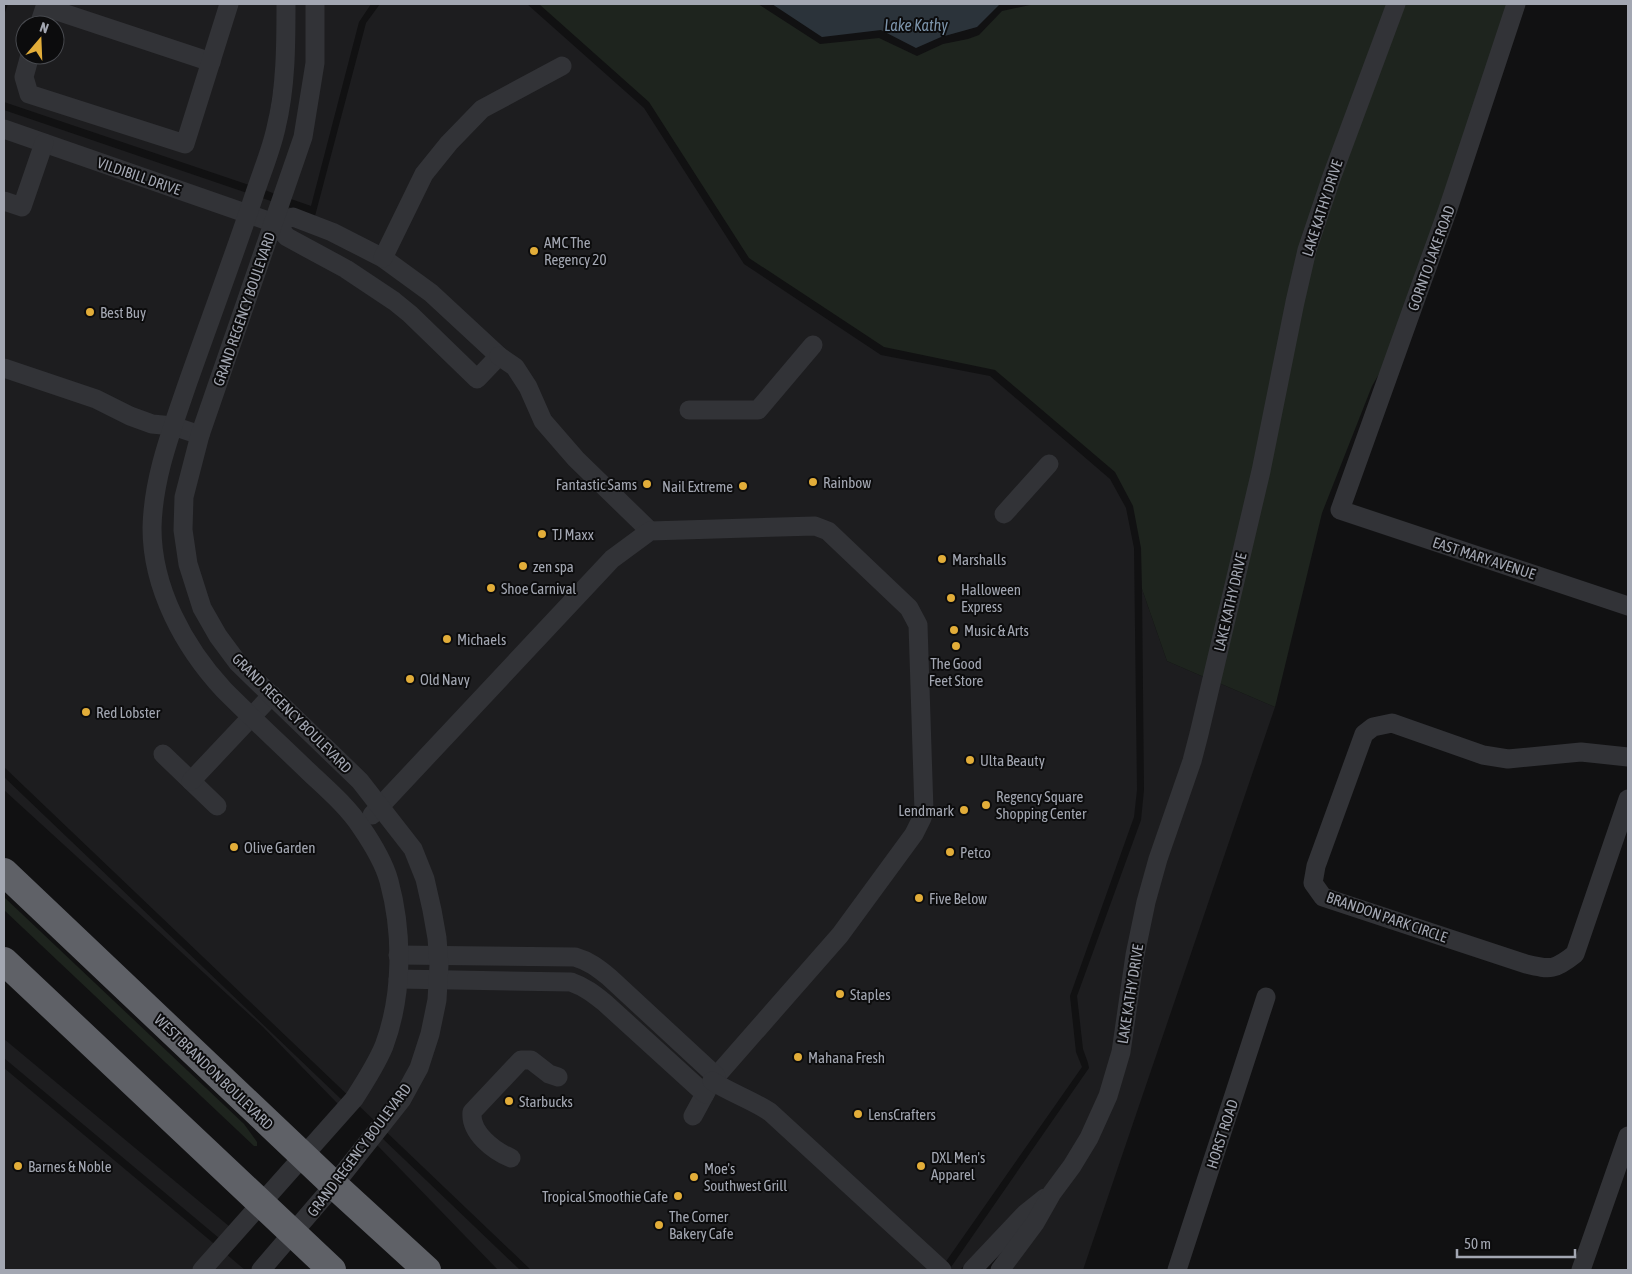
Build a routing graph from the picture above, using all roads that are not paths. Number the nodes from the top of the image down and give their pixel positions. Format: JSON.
{"nodes":[{"id":1,"x":229,"y":4,"type":"edge"},
{"id":2,"x":286,"y":4,"type":"edge"},
{"id":3,"x":315,"y":4,"type":"edge"},
{"id":4,"x":1396,"y":4,"type":"edge"},
{"id":5,"x":1516,"y":4,"type":"edge"},
{"id":6,"x":42,"y":15,"type":"edge"},
{"id":7,"x":211,"y":62,"type":"junction"},
{"id":8,"x":27,"y":65,"type":"edge"},
{"id":9,"x":562,"y":66,"type":"dead end"},
{"id":10,"x":4,"y":129,"type":"edge"},
{"id":11,"x":44,"y":143,"type":"junction"},
{"id":12,"x":4,"y":201,"type":"edge"},
{"id":13,"x":248,"y":214,"type":"junction"},
{"id":14,"x":274,"y":223,"type":"junction"},
{"id":15,"x":383,"y":258,"type":"junction"},
{"id":16,"x":814,"y":345,"type":"dead end"},
{"id":17,"x":499,"y":356,"type":"junction"},
{"id":18,"x":4,"y":368,"type":"edge"},
{"id":19,"x":689,"y":410,"type":"dead end"},
{"id":20,"x":173,"y":426,"type":"junction"},
{"id":21,"x":200,"y":435,"type":"junction"},
{"id":22,"x":1049,"y":464,"type":"dead end"},
{"id":23,"x":1340,"y":510,"type":"joint"},
{"id":24,"x":1004,"y":514,"type":"dead end"},
{"id":25,"x":650,"y":531,"type":"junction"},
{"id":26,"x":1628,"y":606,"type":"edge"},
{"id":27,"x":272,"y":695,"type":"junction"},
{"id":28,"x":251,"y":716,"type":"junction"},
{"id":29,"x":163,"y":754,"type":"dead end"},
{"id":30,"x":1628,"y":757,"type":"edge"},
{"id":31,"x":191,"y":781,"type":"junction"},
{"id":32,"x":1628,"y":799,"type":"edge"},
{"id":33,"x":217,"y":806,"type":"dead end"},
{"id":34,"x":380,"y":806,"type":"junction"},
{"id":35,"x":361,"y":826,"type":"junction"},
{"id":36,"x":4,"y":872,"type":"edge"},
{"id":37,"x":398,"y":955,"type":"junction"},
{"id":38,"x":439,"y":955,"type":"junction"},
{"id":39,"x":4,"y":961,"type":"edge"},
{"id":40,"x":398,"y":979,"type":"junction"},
{"id":41,"x":438,"y":979,"type":"junction"},
{"id":42,"x":1266,"y":997,"type":"dead end"},
{"id":43,"x":558,"y":1077,"type":"dead end"},
{"id":44,"x":711,"y":1084,"type":"junction"},
{"id":45,"x":693,"y":1116,"type":"dead end"},
{"id":46,"x":1628,"y":1136,"type":"edge"},
{"id":47,"x":303,"y":1156,"type":"junction"},
{"id":48,"x":511,"y":1158,"type":"dead end"},
{"id":49,"x":334,"y":1185,"type":"junction"},
{"id":50,"x":1052,"y":1193,"type":"junction"},
{"id":51,"x":262,"y":1204,"type":"junction"},
{"id":52,"x":294,"y":1234,"type":"junction"},
{"id":53,"x":202,"y":1270,"type":"edge"},
{"id":54,"x":261,"y":1270,"type":"edge"},
{"id":55,"x":332,"y":1270,"type":"edge"},
{"id":56,"x":427,"y":1270,"type":"edge"},
{"id":57,"x":942,"y":1270,"type":"edge"},
{"id":58,"x":972,"y":1270,"type":"edge"},
{"id":59,"x":1000,"y":1270,"type":"edge"},
{"id":60,"x":1178,"y":1270,"type":"edge"},
{"id":61,"x":1581,"y":1270,"type":"edge"}],
"edges":[{"from":1,"to":7,"type":"street"},
{"from":2,"to":13,"type":"street","name":"GRAND REGENCY BOULEVARD"},
{"from":3,"to":14,"type":"street","name":"GRAND REGENCY BOULEVARD"},
{"from":4,"to":50,"type":"street","name":"LAKE KATHY DRIVE"},
{"from":5,"to":23,"type":"street","name":"GORNTO LAKE ROAD"},
{"from":6,"to":7,"type":"street"},
{"from":7,"to":8,"type":"street"},
{"from":9,"to":15,"type":"street"},
{"from":10,"to":11,"type":"street","name":"VILDIBILL DRIVE"},
{"from":11,"to":12,"type":"street"},
{"from":11,"to":13,"type":"street","name":"VILDIBILL DRIVE"},
{"from":13,"to":14,"type":"street","name":"VILDIBILL DRIVE"},
{"from":13,"to":20,"type":"street","name":"GRAND REGENCY BOULEVARD"},
{"from":14,"to":15,"type":"street"},
{"from":14,"to":17,"type":"street"},
{"from":14,"to":21,"type":"street","name":"GRAND REGENCY BOULEVARD"},
{"from":15,"to":17,"type":"street"},
{"from":16,"to":19,"type":"street"},
{"from":17,"to":25,"type":"street"},
{"from":18,"to":20,"type":"street"},
{"from":20,"to":21,"type":"street"},
{"from":20,"to":28,"type":"street","name":"GRAND REGENCY BOULEVARD"},
{"from":21,"to":27,"type":"street","name":"GRAND REGENCY BOULEVARD"},
{"from":22,"to":24,"type":"street"},
{"from":23,"to":26,"type":"street","name":"EAST MARY AVENUE"},
{"from":25,"to":34,"type":"street"},
{"from":25,"to":44,"type":"street"},
{"from":27,"to":28,"type":"street"},
{"from":27,"to":34,"type":"street","name":"GRAND REGENCY BOULEVARD"},
{"from":28,"to":31,"type":"street"},
{"from":28,"to":35,"type":"street","name":"GRAND REGENCY BOULEVARD"},
{"from":29,"to":31,"type":"street"},
{"from":30,"to":32,"type":"street","name":"BRANDON PARK CIRCLE"},
{"from":31,"to":33,"type":"street"},
{"from":34,"to":35,"type":"street"},
{"from":34,"to":38,"type":"street","name":"GRAND REGENCY BOULEVARD"},
{"from":35,"to":37,"type":"street","name":"GRAND REGENCY BOULEVARD"},
{"from":36,"to":47,"type":"highway","name":"WEST BRANDON BOULEVARD"},
{"from":37,"to":38,"type":"street"},
{"from":37,"to":40,"type":"street","name":"GRAND REGENCY BOULEVARD"},
{"from":38,"to":41,"type":"street","name":"GRAND REGENCY BOULEVARD"},
{"from":38,"to":44,"type":"street"},
{"from":39,"to":51,"type":"highway"},
{"from":40,"to":41,"type":"street"},
{"from":40,"to":47,"type":"street","name":"GRAND REGENCY BOULEVARD"},
{"from":41,"to":44,"type":"street"},
{"from":41,"to":49,"type":"street","name":"GRAND REGENCY BOULEVARD"},
{"from":42,"to":60,"type":"street","name":"HORST ROAD"},
{"from":43,"to":48,"type":"street"},
{"from":44,"to":45,"type":"street"},
{"from":44,"to":57,"type":"street"},
{"from":46,"to":61,"type":"street"},
{"from":47,"to":49,"type":"highway","name":"WEST BRANDON BOULEVARD"},
{"from":47,"to":51,"type":"street","name":"GRAND REGENCY BOULEVARD"},
{"from":49,"to":52,"type":"street","name":"GRAND REGENCY BOULEVARD"},
{"from":49,"to":56,"type":"highway","name":"WEST BRANDON BOULEVARD"},
{"from":50,"to":58,"type":"street","name":"LAKE KATHY DRIVE"},
{"from":50,"to":59,"type":"street","name":"LAKE KATHY DRIVE"},
{"from":51,"to":52,"type":"highway"},
{"from":51,"to":53,"type":"street","name":"GRAND REGENCY BOULEVARD"},
{"from":52,"to":54,"type":"street","name":"GRAND REGENCY BOULEVARD"},
{"from":52,"to":55,"type":"highway"}]}
